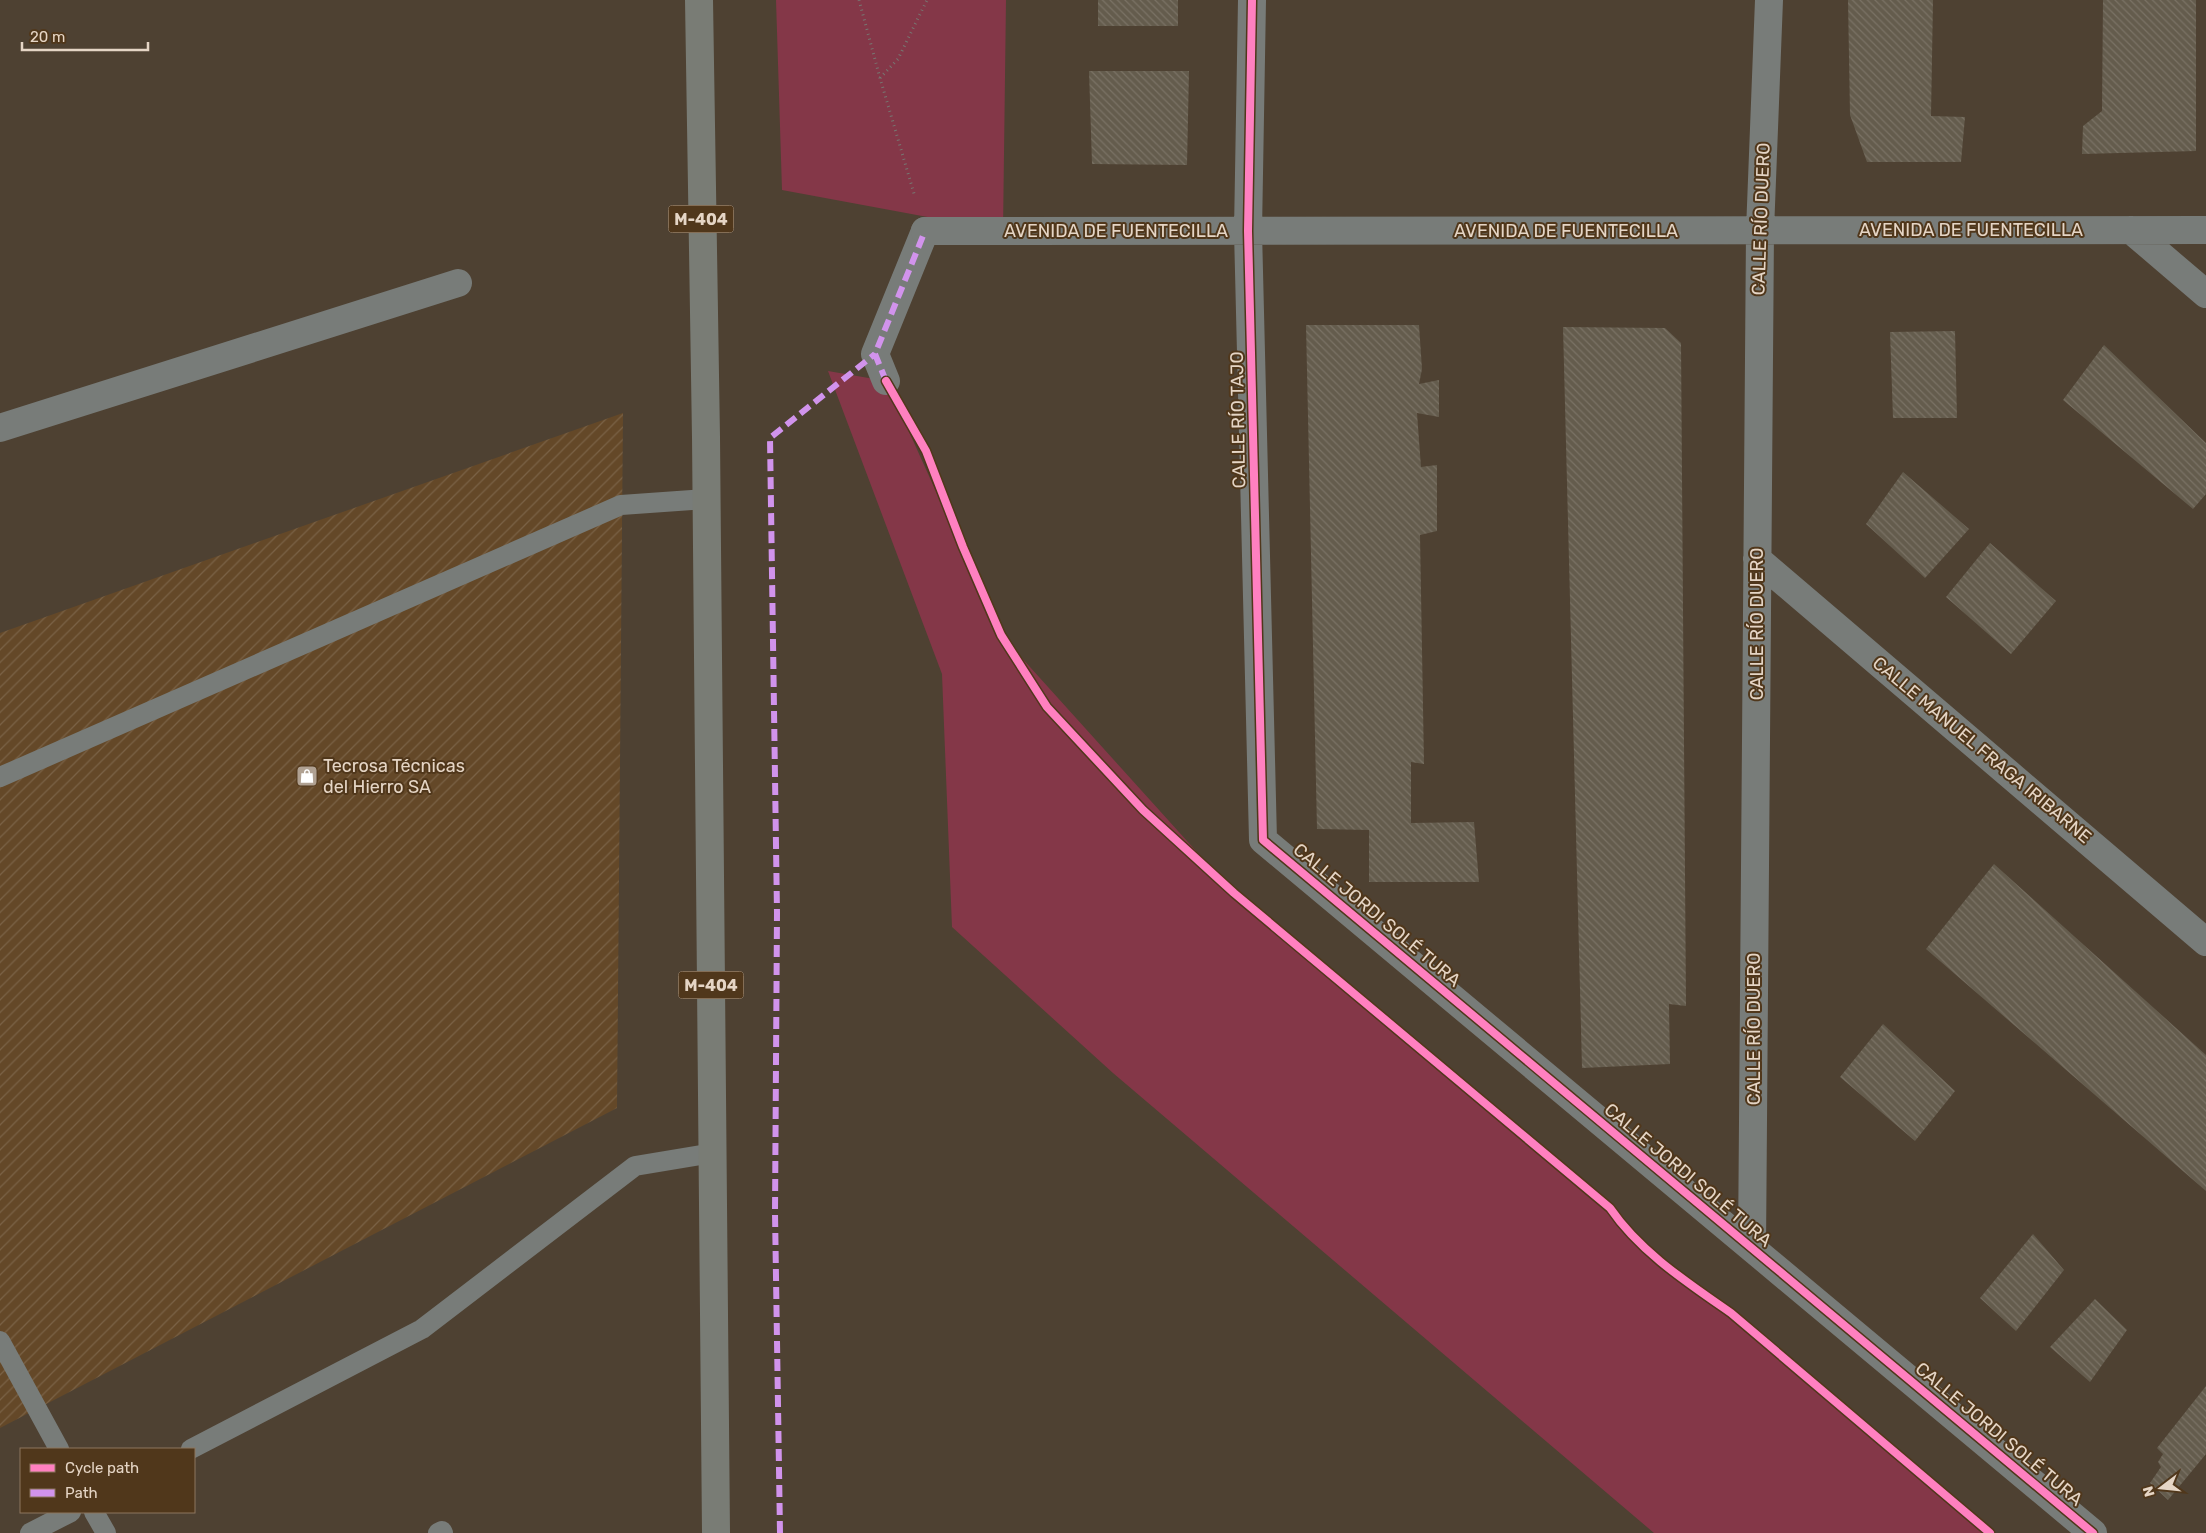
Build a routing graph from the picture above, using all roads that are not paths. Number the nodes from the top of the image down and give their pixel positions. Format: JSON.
{"nodes":[{"id":1,"x":699,"y":0,"type":"edge"},
{"id":2,"x":1252,"y":0,"type":"edge"},
{"id":3,"x":1769,"y":0,"type":"edge"},
{"id":4,"x":2131,"y":230,"type":"junction"},
{"id":5,"x":2206,"y":230,"type":"edge"},
{"id":6,"x":1248,"y":231,"type":"junction"},
{"id":7,"x":1760,"y":231,"type":"junction"},
{"id":8,"x":458,"y":283,"type":"dead end"},
{"id":9,"x":2206,"y":294,"type":"edge"},
{"id":10,"x":886,"y":381,"type":"dead end"},
{"id":11,"x":0,"y":428,"type":"edge"},
{"id":12,"x":706,"y":499,"type":"junction"},
{"id":13,"x":1757,"y":559,"type":"junction"},
{"id":14,"x":0,"y":777,"type":"edge"},
{"id":15,"x":1263,"y":840,"type":"joint"},
{"id":16,"x":2206,"y":942,"type":"edge"},
{"id":17,"x":713,"y":1152,"type":"junction"},
{"id":18,"x":1752,"y":1248,"type":"junction"},
{"id":19,"x":0,"y":1341,"type":"edge"},
{"id":20,"x":58,"y":1448,"type":"edge"},
{"id":21,"x":193,"y":1448,"type":"edge"},
{"id":22,"x":69,"y":1513,"type":"edge"},
{"id":23,"x":95,"y":1513,"type":"edge"},
{"id":24,"x":30,"y":1533,"type":"edge"},
{"id":25,"x":106,"y":1533,"type":"edge"},
{"id":26,"x":438,"y":1533,"type":"edge"},
{"id":27,"x":443,"y":1533,"type":"edge"},
{"id":28,"x":716,"y":1533,"type":"edge"},
{"id":29,"x":2094,"y":1533,"type":"edge"}],
"edges":[{"from":1,"to":12,"type":"main road","number":"M-404"},
{"from":2,"to":6,"type":"street","name":"CALLE RÍO TAJO"},
{"from":3,"to":7,"type":"street","name":"CALLE RÍO DUERO"},
{"from":4,"to":5,"type":"street","name":"AVENIDA DE FUENTECILLA"},
{"from":4,"to":7,"type":"street","name":"AVENIDA DE FUENTECILLA"},
{"from":4,"to":9,"type":"street"},
{"from":6,"to":7,"type":"street","name":"AVENIDA DE FUENTECILLA"},
{"from":6,"to":10,"type":"street","name":"AVENIDA DE FUENTECILLA"},
{"from":6,"to":15,"type":"street","name":"CALLE RÍO TAJO"},
{"from":7,"to":13,"type":"street","name":"CALLE RÍO DUERO"},
{"from":8,"to":11,"type":"street"},
{"from":12,"to":14,"type":"lane"},
{"from":12,"to":17,"type":"main road","number":"M-404"},
{"from":13,"to":16,"type":"street","name":"CALLE MANUEL FRAGA IRIBARNE"},
{"from":13,"to":18,"type":"street","name":"CALLE RÍO DUERO"},
{"from":15,"to":18,"type":"street","name":"CALLE JORDI SOLÉ TURA"},
{"from":17,"to":21,"type":"lane"},
{"from":17,"to":28,"type":"main road","number":"M-404"},
{"from":18,"to":29,"type":"street","name":"CALLE JORDI SOLÉ TURA"},
{"from":19,"to":20,"type":"lane"},
{"from":22,"to":24,"type":"lane"},
{"from":23,"to":25,"type":"lane"},
{"from":26,"to":27,"type":"lane"}]}
